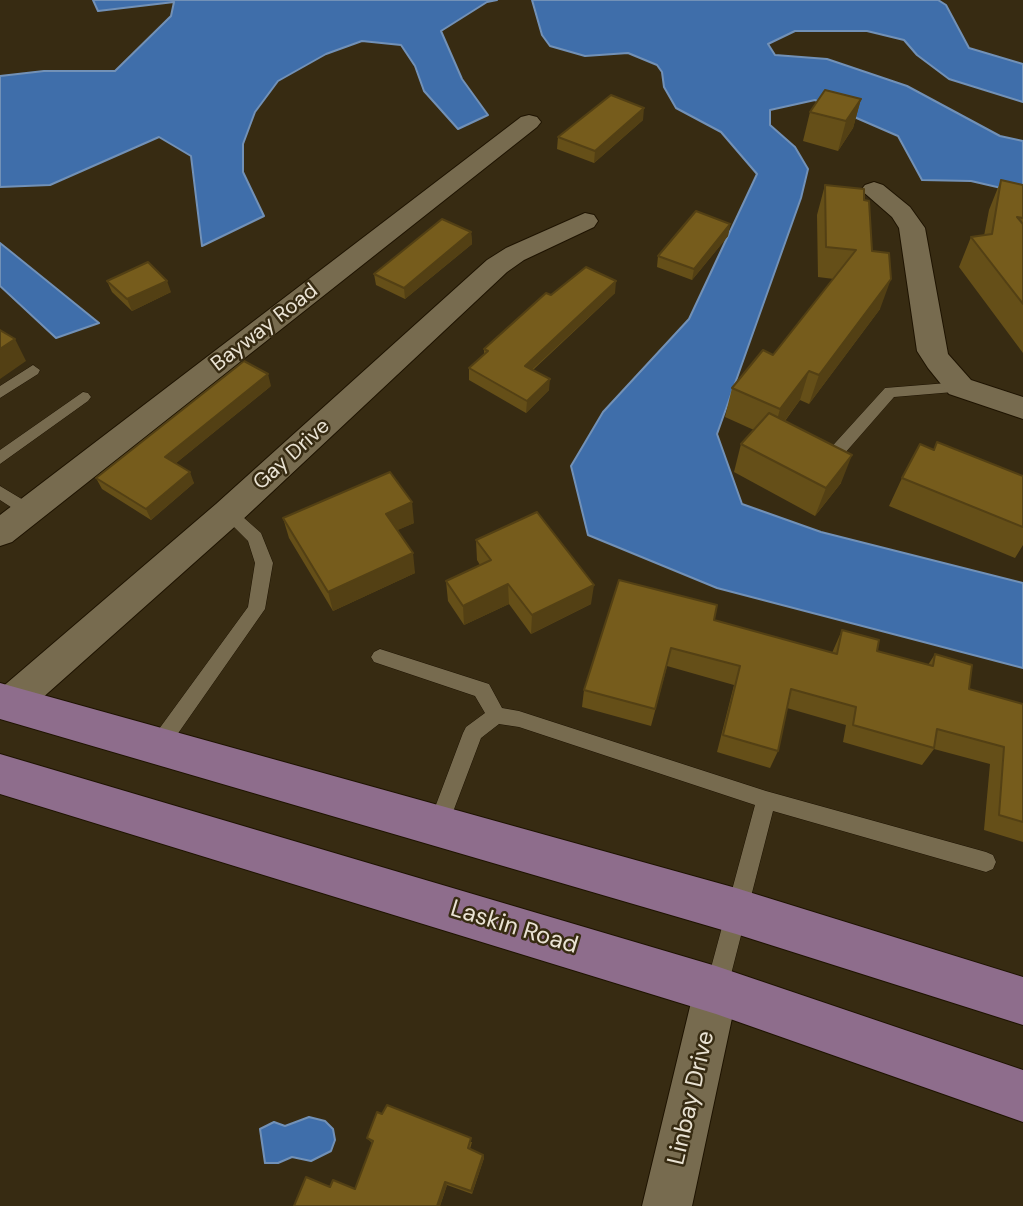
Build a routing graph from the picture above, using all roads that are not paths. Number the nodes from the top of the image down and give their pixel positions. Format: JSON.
{"nodes":[{"id":1,"x":530,"y":122,"type":"dead end"},
{"id":2,"x":874,"y":190,"type":"dead end"},
{"id":3,"x":585,"y":221,"type":"dead end"},
{"id":4,"x":33,"y":370,"type":"dead end"},
{"id":5,"x":960,"y":387,"type":"junction"},
{"id":6,"x":0,"y":393,"type":"edge"},
{"id":7,"x":83,"y":397,"type":"dead end"},
{"id":8,"x":1023,"y":408,"type":"edge"},
{"id":9,"x":832,"y":457,"type":"edge"},
{"id":10,"x":0,"y":458,"type":"edge"},
{"id":11,"x":0,"y":492,"type":"edge"},
{"id":12,"x":29,"y":511,"type":"junction"},
{"id":13,"x":228,"y":513,"type":"junction"},
{"id":14,"x":0,"y":533,"type":"edge"},
{"id":15,"x":380,"y":657,"type":"dead end"},
{"id":16,"x":5,"y":702,"type":"edge"},
{"id":17,"x":496,"y":715,"type":"junction"},
{"id":18,"x":158,"y":746,"type":"junction"},
{"id":19,"x":0,"y":774,"type":"edge"},
{"id":20,"x":766,"y":800,"type":"junction"},
{"id":21,"x":438,"y":826,"type":"junction"},
{"id":22,"x":986,"y":862,"type":"dead end"},
{"id":23,"x":736,"y":911,"type":"junction"},
{"id":24,"x":716,"y":990,"type":"junction"},
{"id":25,"x":1023,"y":1001,"type":"edge"},
{"id":26,"x":1023,"y":1096,"type":"edge"},
{"id":27,"x":667,"y":1206,"type":"edge"}],
"edges":[{"from":1,"to":12,"type":"street","name":"Bayway Road"},
{"from":2,"to":5,"type":"street"},
{"from":3,"to":13,"type":"street","name":"Gay Drive"},
{"from":4,"to":6,"type":"lane"},
{"from":5,"to":8,"type":"street"},
{"from":5,"to":9,"type":"lane"},
{"from":7,"to":10,"type":"lane"},
{"from":11,"to":12,"type":"lane"},
{"from":12,"to":14,"type":"street","name":"Bayway Road"},
{"from":13,"to":16,"type":"street","name":"Gay Drive"},
{"from":13,"to":18,"type":"lane"},
{"from":15,"to":17,"type":"lane"},
{"from":16,"to":18,"type":"main road"},
{"from":17,"to":20,"type":"lane"},
{"from":17,"to":21,"type":"lane"},
{"from":18,"to":21,"type":"main road"},
{"from":19,"to":24,"type":"main road","name":"Laskin Road"},
{"from":20,"to":22,"type":"lane"},
{"from":20,"to":23,"type":"lane"},
{"from":21,"to":23,"type":"main road"},
{"from":23,"to":24,"type":"lane"},
{"from":23,"to":25,"type":"main road"},
{"from":24,"to":26,"type":"main road","name":"Laskin Road"},
{"from":24,"to":27,"type":"street","name":"Linbay Drive"}]}
